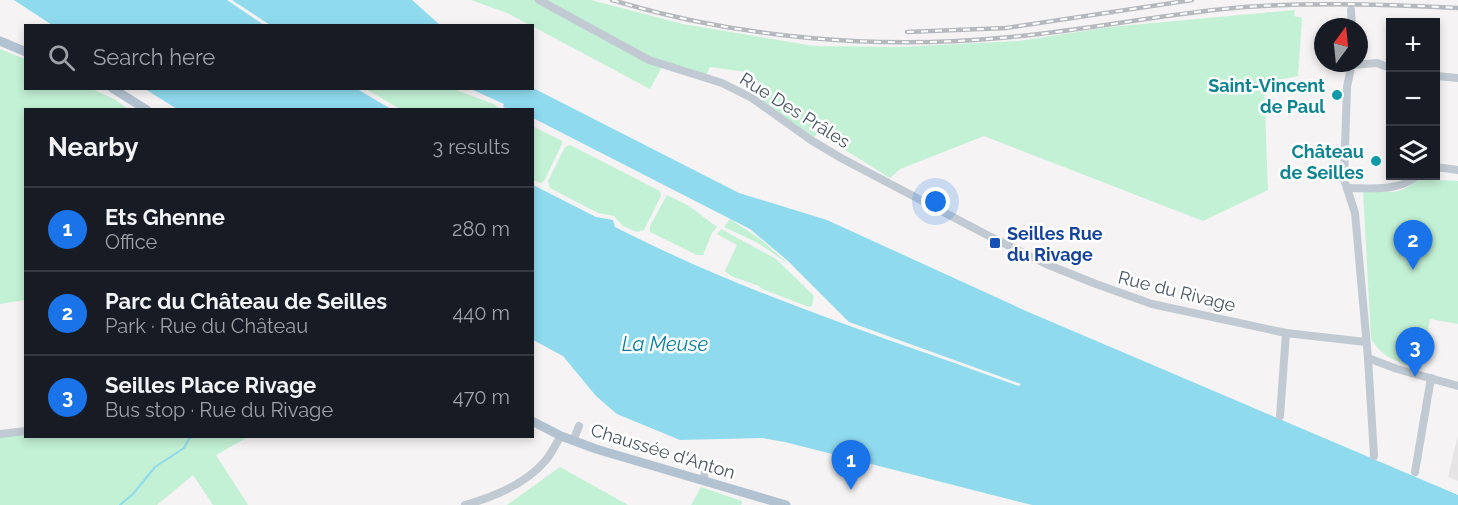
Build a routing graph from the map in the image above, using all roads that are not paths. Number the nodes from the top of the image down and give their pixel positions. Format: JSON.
{"nodes":[{"id":1,"x":539,"y":0,"type":"edge"},
{"id":2,"x":1351,"y":10,"type":"dead end"},
{"id":3,"x":1351,"y":18,"type":"edge"},
{"id":4,"x":0,"y":41,"type":"edge"},
{"id":5,"x":24,"y":51,"type":"edge"},
{"id":6,"x":1368,"y":63,"type":"edge"},
{"id":7,"x":1386,"y":66,"type":"edge"},
{"id":8,"x":1350,"y":72,"type":"edge"},
{"id":9,"x":1440,"y":76,"type":"edge"},
{"id":10,"x":1458,"y":78,"type":"edge"},
{"id":11,"x":115,"y":90,"type":"edge"},
{"id":12,"x":144,"y":108,"type":"edge"},
{"id":13,"x":1440,"y":168,"type":"edge"},
{"id":14,"x":1458,"y":170,"type":"edge"},
{"id":15,"x":1412,"y":180,"type":"edge"},
{"id":16,"x":1347,"y":188,"type":"junction"},
{"id":17,"x":967,"y":224,"type":"joint"},
{"id":18,"x":1286,"y":333,"type":"junction"},
{"id":19,"x":1366,"y":342,"type":"junction"},
{"id":20,"x":1368,"y":358,"type":"junction"},
{"id":21,"x":1431,"y":378,"type":"junction"},
{"id":22,"x":1458,"y":386,"type":"edge"},
{"id":23,"x":1280,"y":416,"type":"dead end"},
{"id":24,"x":534,"y":422,"type":"edge"},
{"id":25,"x":579,"y":426,"type":"dead end"},
{"id":26,"x":24,"y":431,"type":"edge"},
{"id":27,"x":0,"y":434,"type":"edge"},
{"id":28,"x":561,"y":435,"type":"junction"},
{"id":29,"x":573,"y":441,"type":"junction"},
{"id":30,"x":1374,"y":456,"type":"dead end"},
{"id":31,"x":707,"y":464,"type":"dead end"},
{"id":32,"x":1415,"y":472,"type":"dead end"},
{"id":33,"x":703,"y":480,"type":"junction"},
{"id":34,"x":465,"y":505,"type":"edge"},
{"id":35,"x":786,"y":505,"type":"edge"}],
"edges":[{"from":1,"to":17,"type":"street","name":"Rue Des Prâles"},
{"from":2,"to":3,"type":"street"},
{"from":4,"to":5,"type":"main road"},
{"from":6,"to":7,"type":"street"},
{"from":8,"to":16,"type":"street"},
{"from":9,"to":10,"type":"street"},
{"from":11,"to":12,"type":"main road"},
{"from":13,"to":14,"type":"street"},
{"from":15,"to":16,"type":"street"},
{"from":16,"to":19,"type":"street"},
{"from":17,"to":18,"type":"street","name":"Rue du Rivage"},
{"from":18,"to":19,"type":"street","name":"Rue du Rivage"},
{"from":18,"to":23,"type":"street"},
{"from":19,"to":20,"type":"street"},
{"from":20,"to":21,"type":"street"},
{"from":20,"to":30,"type":"street"},
{"from":21,"to":22,"type":"street"},
{"from":21,"to":32,"type":"street"},
{"from":24,"to":28,"type":"main road","name":"Chaussée d'Anton"},
{"from":25,"to":29,"type":"street"},
{"from":26,"to":27,"type":"street"},
{"from":28,"to":29,"type":"main road","name":"Chaussée d'Anton"},
{"from":28,"to":34,"type":"street"},
{"from":29,"to":33,"type":"main road","name":"Chaussée d'Anton"},
{"from":31,"to":33,"type":"street"},
{"from":33,"to":35,"type":"main road","name":"Chaussée d'Anton"}]}
